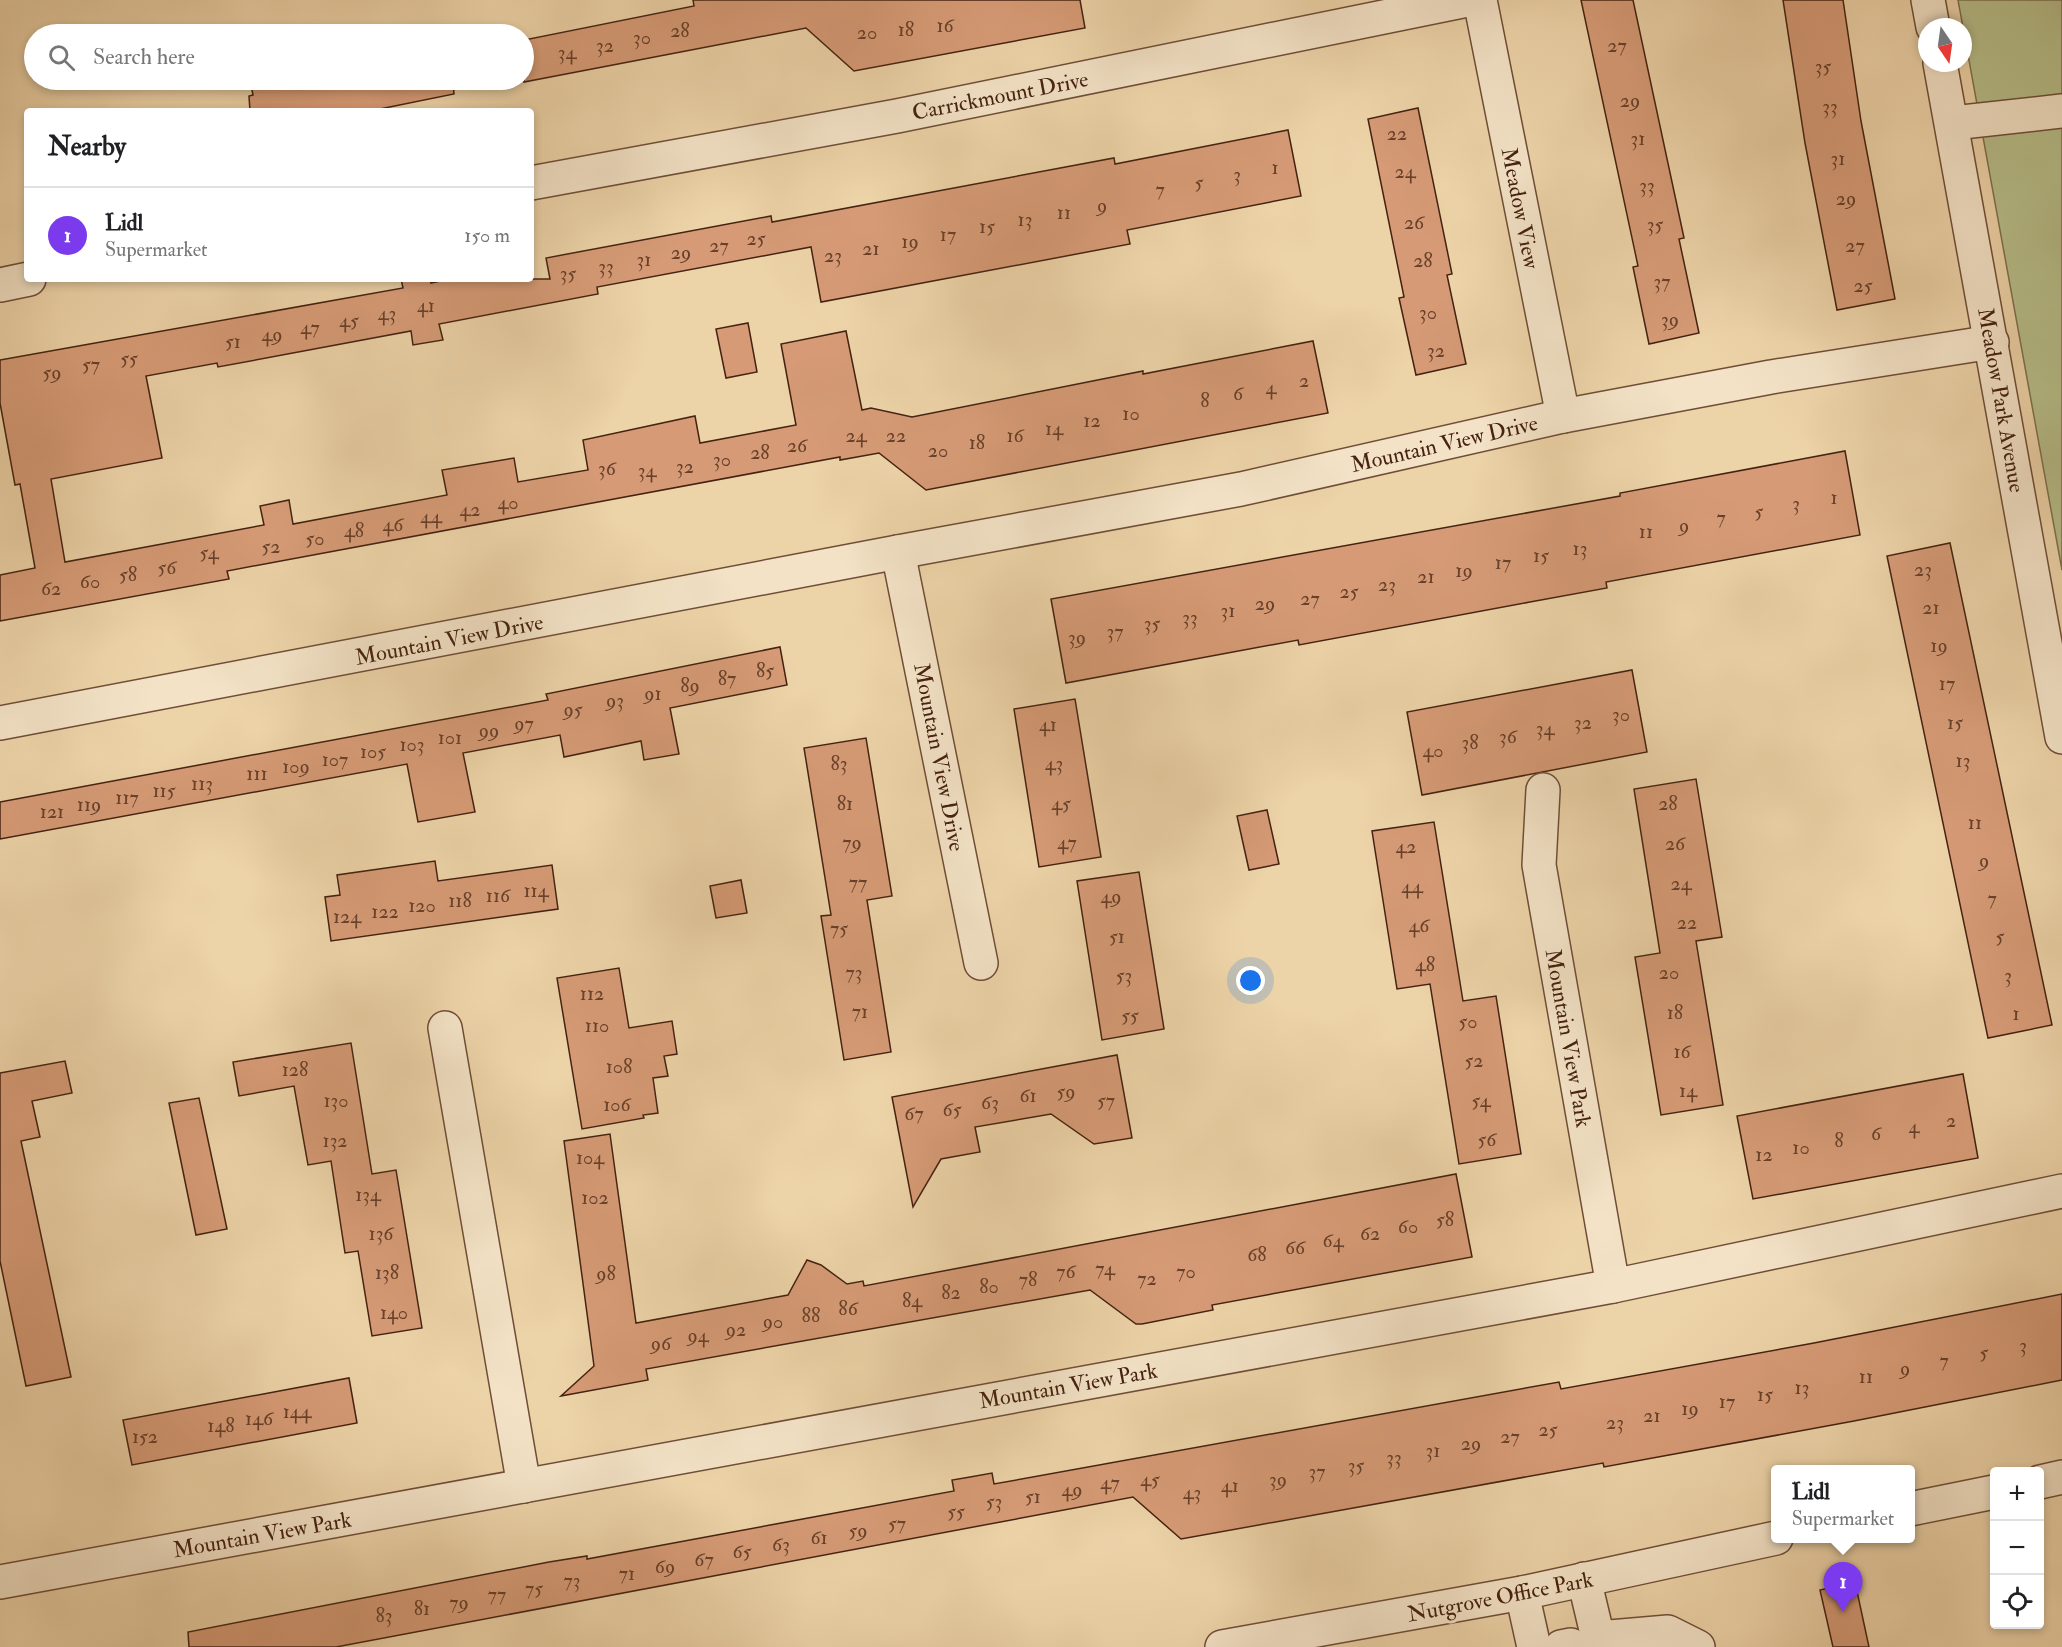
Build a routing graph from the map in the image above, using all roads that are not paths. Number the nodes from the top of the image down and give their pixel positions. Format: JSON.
{"nodes":[{"id":1,"x":1467,"y":0,"type":"edge"},
{"id":2,"x":1480,"y":0,"type":"edge"},
{"id":3,"x":1928,"y":0,"type":"edge"},
{"id":4,"x":1931,"y":18,"type":"edge"},
{"id":5,"x":1942,"y":72,"type":"edge"},
{"id":6,"x":2062,"y":111,"type":"edge"},
{"id":7,"x":1953,"y":123,"type":"junction"},
{"id":8,"x":534,"y":182,"type":"edge"},
{"id":9,"x":24,"y":280,"type":"edge"},
{"id":10,"x":0,"y":285,"type":"edge"},
{"id":11,"x":1992,"y":342,"type":"junction"},
{"id":12,"x":1563,"y":416,"type":"junction"},
{"id":13,"x":898,"y":552,"type":"junction"},
{"id":14,"x":0,"y":723,"type":"edge"},
{"id":15,"x":2062,"y":737,"type":"edge"},
{"id":16,"x":1543,"y":790,"type":"dead end"},
{"id":17,"x":981,"y":963,"type":"dead end"},
{"id":18,"x":446,"y":1028,"type":"dead end"},
{"id":19,"x":2062,"y":1191,"type":"edge"},
{"id":20,"x":1613,"y":1286,"type":"junction"},
{"id":21,"x":2062,"y":1477,"type":"edge"},
{"id":22,"x":2044,"y":1481,"type":"edge"},
{"id":23,"x":524,"y":1486,"type":"junction"},
{"id":24,"x":1990,"y":1493,"type":"edge"},
{"id":25,"x":1915,"y":1508,"type":"edge"},
{"id":26,"x":1771,"y":1539,"type":"edge"},
{"id":27,"x":1584,"y":1579,"type":"junction"},
{"id":28,"x":0,"y":1582,"type":"edge"},
{"id":29,"x":1522,"y":1593,"type":"junction"},
{"id":30,"x":1575,"y":1644,"type":"edge"},
{"id":31,"x":1222,"y":1647,"type":"edge"},
{"id":32,"x":1534,"y":1647,"type":"edge"},
{"id":33,"x":1698,"y":1647,"type":"edge"}],
"edges":[{"from":1,"to":8,"type":"street","name":"Carrickmount Drive"},
{"from":2,"to":12,"type":"street","name":"Meadow View"},
{"from":3,"to":4,"type":"street"},
{"from":5,"to":7,"type":"street","name":"Meadow Park Avenue"},
{"from":6,"to":7,"type":"street"},
{"from":7,"to":11,"type":"street","name":"Meadow Park Avenue"},
{"from":9,"to":10,"type":"street"},
{"from":11,"to":12,"type":"street","name":"Mountain View Drive"},
{"from":11,"to":15,"type":"street","name":"Meadow Park Avenue"},
{"from":12,"to":13,"type":"street","name":"Mountain View Drive"},
{"from":13,"to":14,"type":"street","name":"Mountain View Drive"},
{"from":13,"to":17,"type":"street","name":"Mountain View Drive"},
{"from":16,"to":20,"type":"street","name":"Mountain View Park"},
{"from":18,"to":23,"type":"street"},
{"from":19,"to":20,"type":"street","name":"Mountain View Park"},
{"from":20,"to":23,"type":"street","name":"Mountain View Park"},
{"from":21,"to":22,"type":"street"},
{"from":23,"to":28,"type":"street","name":"Mountain View Park"},
{"from":24,"to":25,"type":"street"},
{"from":26,"to":27,"type":"street","name":"Nutgrove Office Park"},
{"from":27,"to":29,"type":"street","name":"Nutgrove Office Park"},
{"from":27,"to":30,"type":"street"},
{"from":29,"to":31,"type":"street","name":"Nutgrove Office Park"},
{"from":29,"to":32,"type":"street"},
{"from":30,"to":33,"type":"street"}]}
